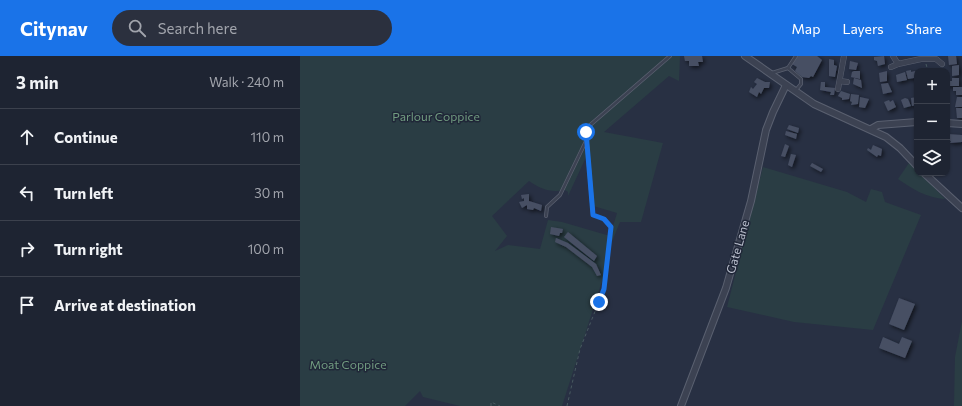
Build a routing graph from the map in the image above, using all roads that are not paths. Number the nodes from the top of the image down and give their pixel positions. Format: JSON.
{"nodes":[{"id":1,"x":670,"y":56,"type":"edge"},
{"id":2,"x":745,"y":56,"type":"edge"},
{"id":3,"x":796,"y":56,"type":"edge"},
{"id":4,"x":844,"y":56,"type":"edge"},
{"id":5,"x":893,"y":56,"type":"edge"},
{"id":6,"x":937,"y":58,"type":"edge"},
{"id":7,"x":898,"y":64,"type":"junction"},
{"id":8,"x":942,"y":64,"type":"dead end"},
{"id":9,"x":891,"y":67,"type":"dead end"},
{"id":10,"x":788,"y":68,"type":"junction"},
{"id":11,"x":770,"y":74,"type":"junction"},
{"id":12,"x":840,"y":81,"type":"junction"},
{"id":13,"x":847,"y":82,"type":"dead end"},
{"id":14,"x":786,"y":85,"type":"junction"},
{"id":15,"x":838,"y":89,"type":"dead end"},
{"id":16,"x":795,"y":92,"type":"junction"},
{"id":17,"x":914,"y":122,"type":"edge"},
{"id":18,"x":950,"y":123,"type":"edge"},
{"id":19,"x":962,"y":124,"type":"edge"},
{"id":20,"x":871,"y":129,"type":"junction"},
{"id":21,"x":587,"y":141,"type":"junction"},
{"id":22,"x":914,"y":163,"type":"edge"},
{"id":23,"x":927,"y":176,"type":"edge"},
{"id":24,"x":962,"y":208,"type":"edge"},
{"id":25,"x":593,"y":215,"type":"road end"},
{"id":26,"x":546,"y":216,"type":"dead end"},
{"id":27,"x":681,"y":406,"type":"edge"}],
"edges":[{"from":1,"to":21,"type":"lane"},
{"from":2,"to":11,"type":"street"},
{"from":3,"to":10,"type":"lane"},
{"from":4,"to":12,"type":"street"},
{"from":5,"to":7,"type":"street"},
{"from":6,"to":7,"type":"street"},
{"from":6,"to":8,"type":"street"},
{"from":7,"to":9,"type":"street"},
{"from":10,"to":11,"type":"lane"},
{"from":10,"to":16,"type":"lane"},
{"from":11,"to":14,"type":"street"},
{"from":12,"to":13,"type":"street"},
{"from":12,"to":15,"type":"street"},
{"from":14,"to":16,"type":"street"},
{"from":14,"to":27,"type":"street","name":"Gate Lane"},
{"from":16,"to":20,"type":"street"},
{"from":17,"to":20,"type":"street"},
{"from":18,"to":19,"type":"street"},
{"from":20,"to":22,"type":"street"},
{"from":21,"to":25,"type":"lane"},
{"from":21,"to":26,"type":"lane"},
{"from":23,"to":24,"type":"street"}]}
